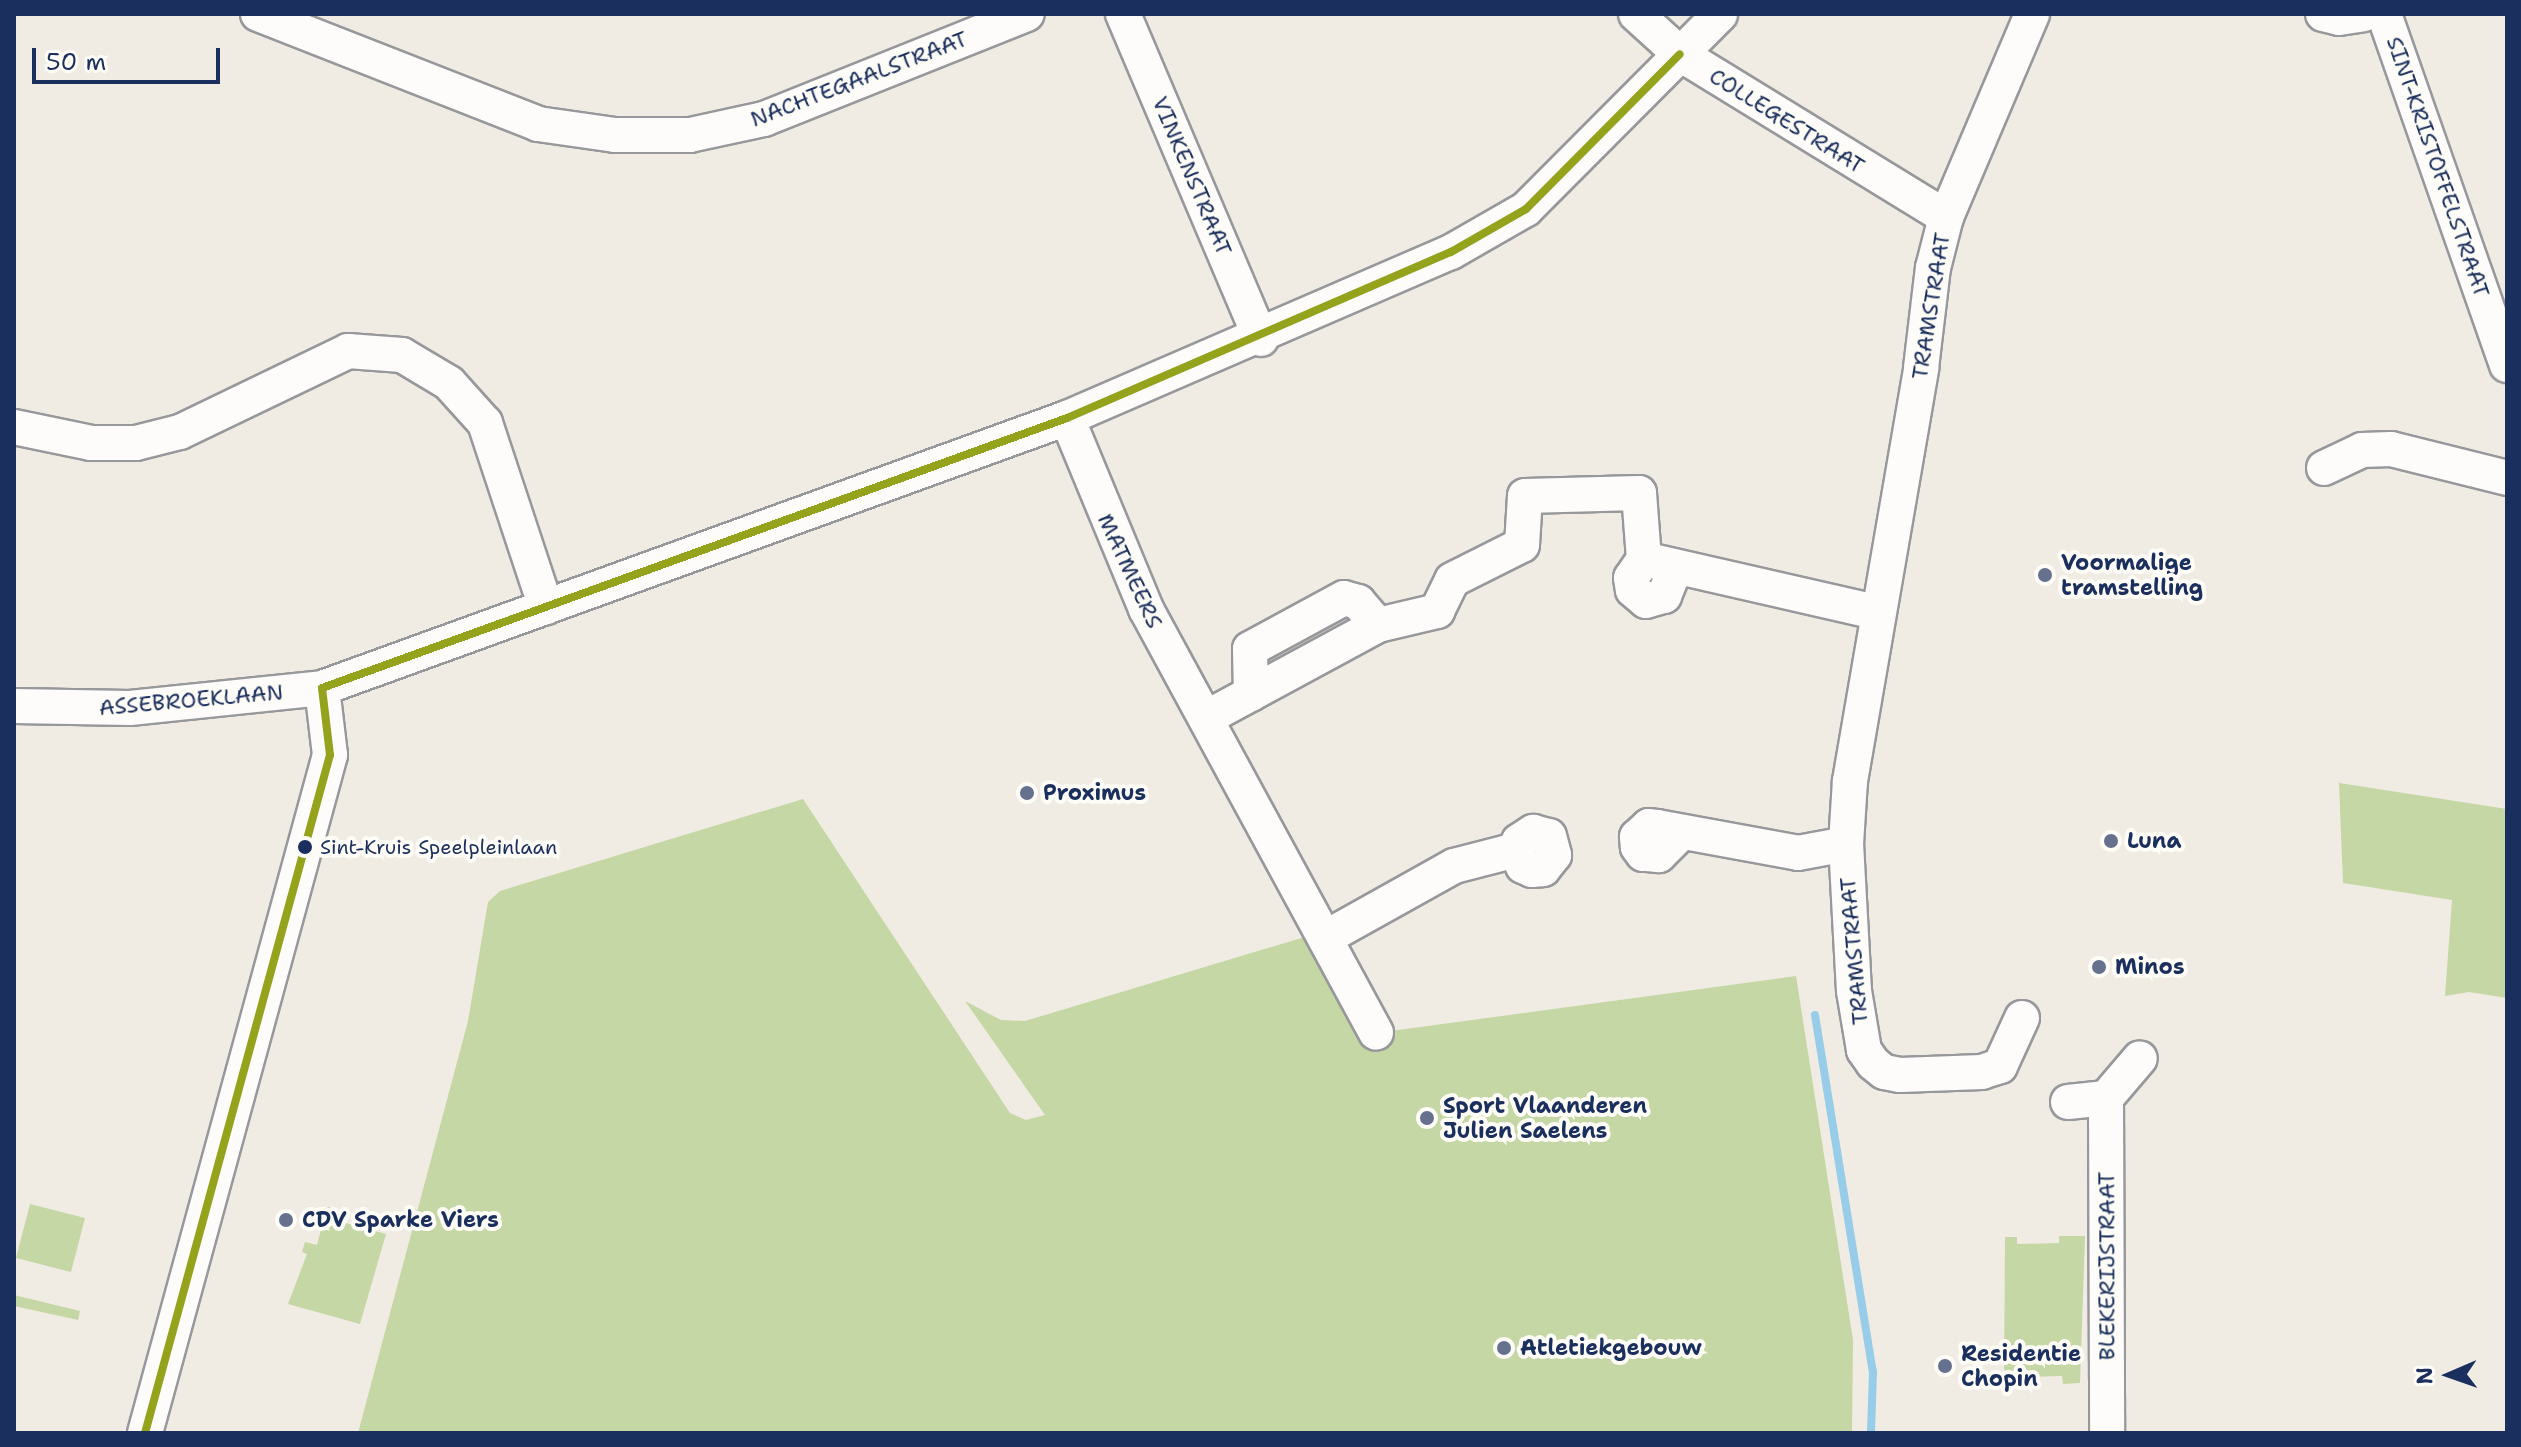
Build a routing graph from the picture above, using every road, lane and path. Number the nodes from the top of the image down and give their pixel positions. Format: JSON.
{"nodes":[{"id":1,"x":258,"y":14,"type":"edge"},
{"id":2,"x":1027,"y":14,"type":"edge"},
{"id":3,"x":1123,"y":14,"type":"edge"},
{"id":4,"x":1636,"y":14,"type":"edge"},
{"id":5,"x":1720,"y":14,"type":"edge"},
{"id":6,"x":2032,"y":14,"type":"edge"},
{"id":7,"x":2323,"y":14,"type":"edge"},
{"id":8,"x":2364,"y":14,"type":"edge"},
{"id":9,"x":2384,"y":14,"type":"edge"},
{"id":10,"x":1680,"y":54,"type":"junction"},
{"id":11,"x":1946,"y":217,"type":"junction"},
{"id":12,"x":1261,"y":339,"type":"junction"},
{"id":13,"x":2507,"y":365,"type":"edge"},
{"id":14,"x":1067,"y":418,"type":"junction"},
{"id":15,"x":14,"y":427,"type":"edge"},
{"id":16,"x":2324,"y":468,"type":"dead end"},
{"id":17,"x":2507,"y":478,"type":"edge"},
{"id":18,"x":546,"y":607,"type":"junction"},
{"id":19,"x":1876,"y":612,"type":"junction"},
{"id":20,"x":322,"y":688,"type":"junction"},
{"id":21,"x":14,"y":706,"type":"edge"},
{"id":22,"x":1206,"y":718,"type":"junction"},
{"id":23,"x":1682,"y":832,"type":"dead end"},
{"id":24,"x":1846,"y":844,"type":"junction"},
{"id":25,"x":1516,"y":850,"type":"dead end"},
{"id":26,"x":1325,"y":938,"type":"junction"},
{"id":27,"x":2022,"y":1018,"type":"dead end"},
{"id":28,"x":1376,"y":1033,"type":"dead end"},
{"id":29,"x":2140,"y":1058,"type":"dead end"},
{"id":30,"x":2106,"y":1098,"type":"junction"},
{"id":31,"x":2068,"y":1102,"type":"dead end"},
{"id":32,"x":145,"y":1433,"type":"edge"},
{"id":33,"x":2107,"y":1433,"type":"edge"}],
"edges":[{"from":1,"to":2,"type":"street","name":"NACHTEGAALSTRAAT"},
{"from":3,"to":12,"type":"street","name":"VINKENSTRAAT"},
{"from":4,"to":10,"type":"street","name":"COLLEGESTRAAT"},
{"from":5,"to":10,"type":"street","name":"ASSEBROEKLAAN"},
{"from":6,"to":11,"type":"street","name":"TRAMSTRAAT"},
{"from":7,"to":8,"type":"street","name":"SINT-KRISTOFFELSTRAAT"},
{"from":9,"to":13,"type":"street","name":"SINT-KRISTOFFELSTRAAT"},
{"from":10,"to":11,"type":"street","name":"COLLEGESTRAAT"},
{"from":10,"to":12,"type":"street","name":"ASSEBROEKLAAN"},
{"from":11,"to":19,"type":"street","name":"TRAMSTRAAT"},
{"from":12,"to":14,"type":"street","name":"ASSEBROEKLAAN"},
{"from":14,"to":18,"type":"street","name":"ASSEBROEKLAAN"},
{"from":14,"to":22,"type":"street","name":"MATMEERS"},
{"from":15,"to":18,"type":"street"},
{"from":16,"to":17,"type":"street"},
{"from":18,"to":20,"type":"street","name":"ASSEBROEKLAAN"},
{"from":19,"to":22,"type":"street"},
{"from":19,"to":24,"type":"street","name":"TRAMSTRAAT"},
{"from":20,"to":21,"type":"street","name":"ASSEBROEKLAAN"},
{"from":20,"to":32,"type":"street"},
{"from":22,"to":26,"type":"street","name":"MATMEERS"},
{"from":23,"to":24,"type":"street","name":"TRAMSTRAAT"},
{"from":24,"to":27,"type":"street","name":"TRAMSTRAAT"},
{"from":25,"to":26,"type":"street"},
{"from":26,"to":28,"type":"street","name":"MATMEERS"},
{"from":29,"to":30,"type":"street"},
{"from":30,"to":31,"type":"street"},
{"from":30,"to":33,"type":"street","name":"BLEKERIJSTRAAT"}]}
